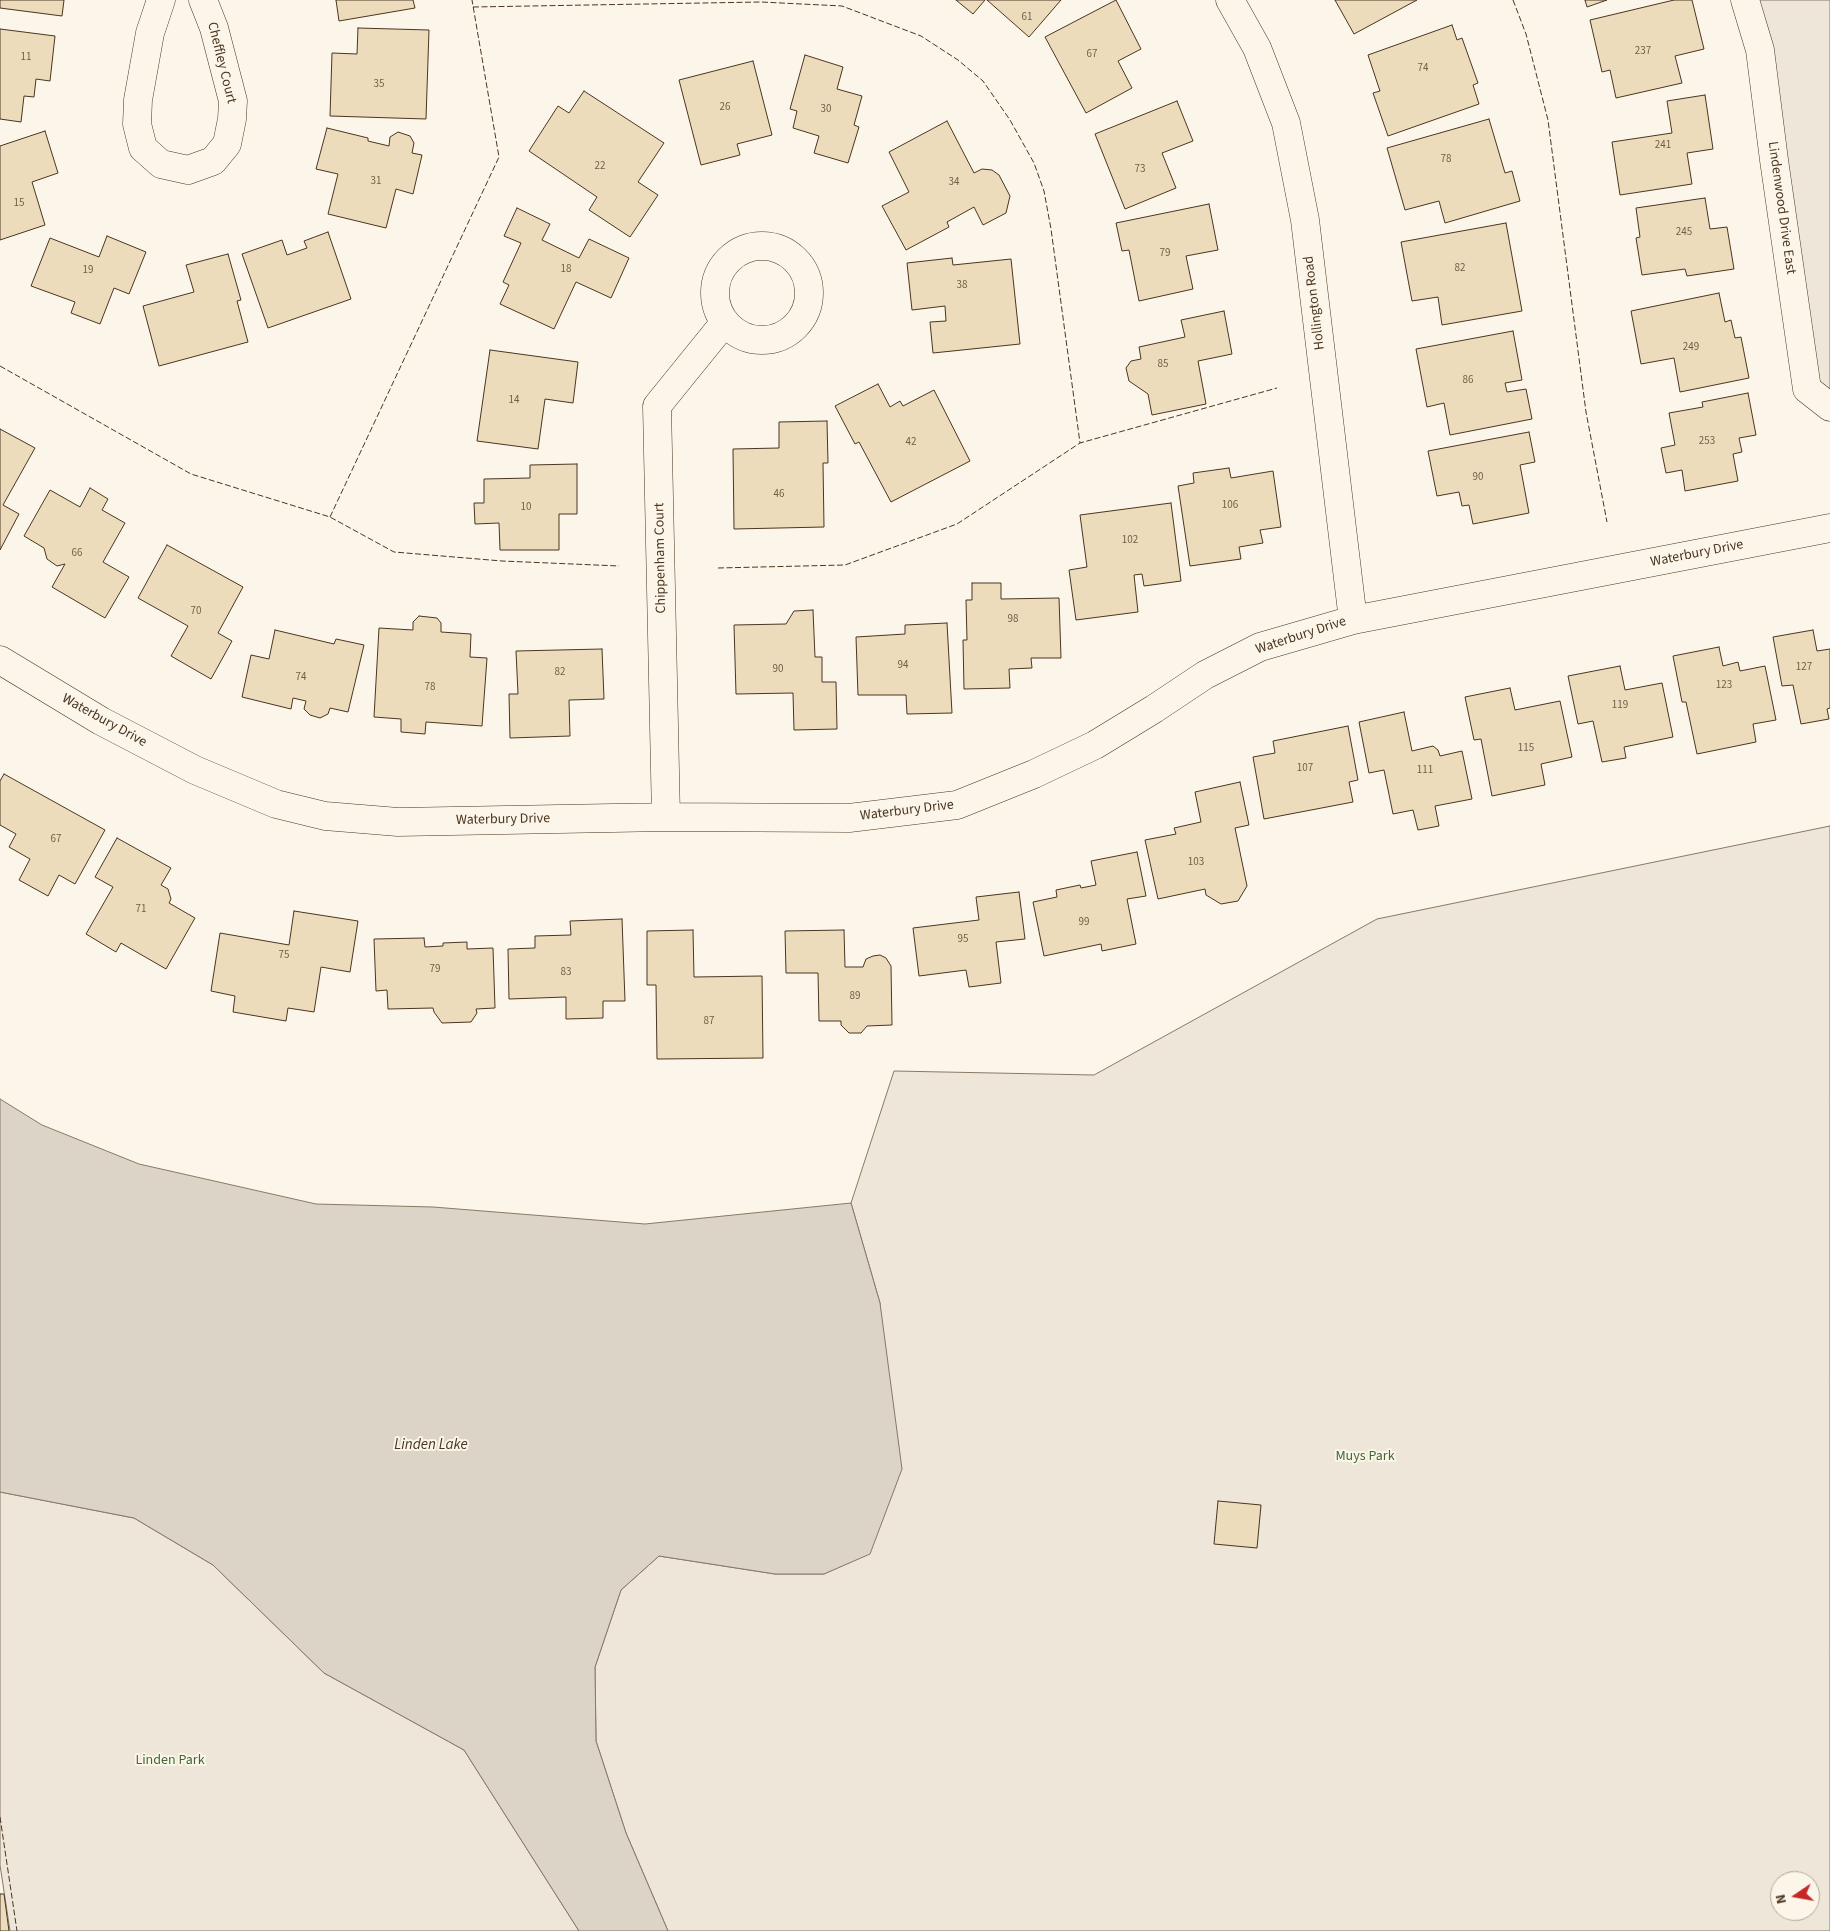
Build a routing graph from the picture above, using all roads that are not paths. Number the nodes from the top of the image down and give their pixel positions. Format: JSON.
{"nodes":[{"id":1,"x":160,"y":0,"type":"edge"},
{"id":2,"x":203,"y":0,"type":"edge"},
{"id":3,"x":1230,"y":0,"type":"edge"},
{"id":4,"x":1745,"y":0,"type":"edge"},
{"id":5,"x":725,"y":322,"type":"dead end"},
{"id":6,"x":1830,"y":407,"type":"edge"},
{"id":7,"x":1830,"y":528,"type":"edge"},
{"id":8,"x":1353,"y":620,"type":"junction"},
{"id":9,"x":0,"y":660,"type":"edge"},
{"id":10,"x":666,"y":817,"type":"junction"}],
"edges":[{"from":1,"to":2,"type":"street","name":"Cheffley Court"},
{"from":3,"to":8,"type":"street","name":"Hollington Road"},
{"from":4,"to":6,"type":"street","name":"Lindenwood Drive East"},
{"from":5,"to":10,"type":"street","name":"Chippenham Court"},
{"from":7,"to":8,"type":"street","name":"Waterbury Drive"},
{"from":8,"to":10,"type":"street","name":"Waterbury Drive"},
{"from":9,"to":10,"type":"street","name":"Waterbury Drive"}]}
